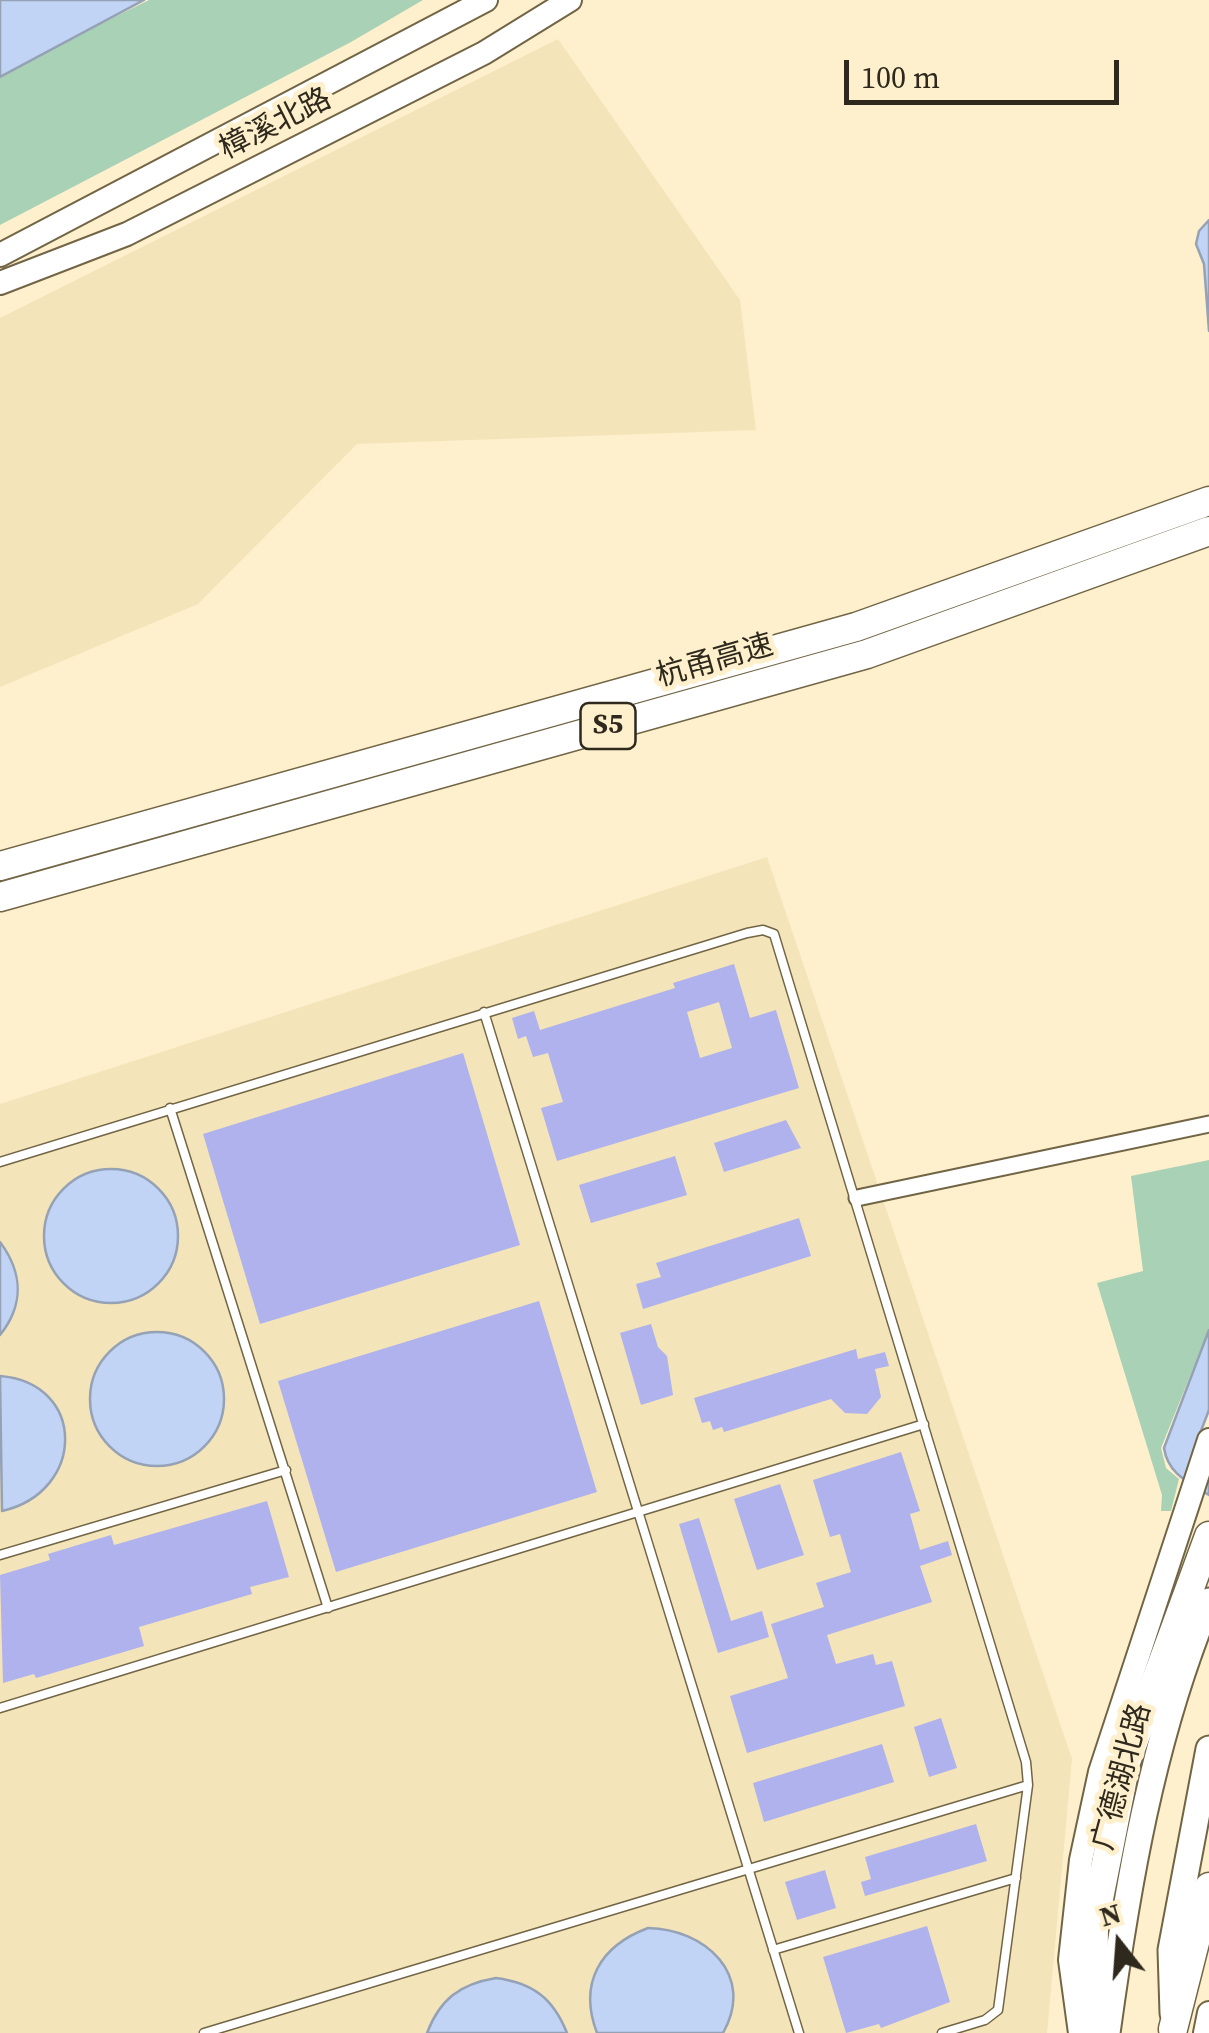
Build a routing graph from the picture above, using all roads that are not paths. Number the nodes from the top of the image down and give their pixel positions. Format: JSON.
{"nodes":[{"id":1,"x":486,"y":0,"type":"edge"},
{"id":2,"x":570,"y":0,"type":"edge"},
{"id":3,"x":0,"y":255,"type":"edge"},
{"id":4,"x":0,"y":283,"type":"edge"},
{"id":5,"x":1209,"y":501,"type":"edge"},
{"id":6,"x":1209,"y":532,"type":"edge"},
{"id":7,"x":0,"y":866,"type":"edge"},
{"id":8,"x":0,"y":897,"type":"edge"},
{"id":9,"x":484,"y":1012,"type":"junction"},
{"id":10,"x":170,"y":1108,"type":"junction"},
{"id":11,"x":1209,"y":1124,"type":"edge"},
{"id":12,"x":0,"y":1162,"type":"edge"},
{"id":13,"x":857,"y":1198,"type":"junction"},
{"id":14,"x":924,"y":1424,"type":"junction"},
{"id":15,"x":1209,"y":1440,"type":"edge"},
{"id":16,"x":286,"y":1470,"type":"junction"},
{"id":17,"x":636,"y":1513,"type":"junction"},
{"id":18,"x":1208,"y":1539,"type":"edge"},
{"id":19,"x":0,"y":1555,"type":"edge"},
{"id":20,"x":1209,"y":1601,"type":"edge"},
{"id":21,"x":328,"y":1608,"type":"junction"},
{"id":22,"x":0,"y":1708,"type":"edge"},
{"id":23,"x":1209,"y":1749,"type":"edge"},
{"id":24,"x":1028,"y":1785,"type":"junction"},
{"id":25,"x":748,"y":1867,"type":"junction"},
{"id":26,"x":1016,"y":1878,"type":"junction"},
{"id":27,"x":1209,"y":1887,"type":"edge"},
{"id":28,"x":773,"y":1950,"type":"junction"},
{"id":29,"x":1209,"y":2012,"type":"edge"},
{"id":30,"x":1173,"y":2031,"type":"edge"},
{"id":31,"x":204,"y":2033,"type":"edge"},
{"id":32,"x":799,"y":2033,"type":"edge"},
{"id":33,"x":942,"y":2033,"type":"edge"},
{"id":34,"x":1080,"y":2033,"type":"edge"},
{"id":35,"x":1094,"y":2033,"type":"edge"},
{"id":36,"x":1108,"y":2033,"type":"edge"},
{"id":37,"x":1205,"y":2033,"type":"edge"}],
"edges":[{"from":1,"to":3,"type":"street","name":"樟溪北路"},
{"from":2,"to":4,"type":"street","name":"樟溪北路"},
{"from":5,"to":7,"type":"highway","name":"杭甬高速","number":"S5"},
{"from":6,"to":8,"type":"highway","name":"杭甬高速","number":"S5"},
{"from":9,"to":10,"type":"lane"},
{"from":9,"to":13,"type":"lane"},
{"from":9,"to":17,"type":"lane"},
{"from":10,"to":12,"type":"lane"},
{"from":10,"to":16,"type":"lane"},
{"from":11,"to":13,"type":"street"},
{"from":13,"to":14,"type":"lane"},
{"from":14,"to":17,"type":"lane"},
{"from":14,"to":24,"type":"lane"},
{"from":15,"to":34,"type":"street"},
{"from":16,"to":19,"type":"lane"},
{"from":16,"to":21,"type":"lane"},
{"from":17,"to":21,"type":"lane"},
{"from":17,"to":25,"type":"lane"},
{"from":18,"to":35,"type":"highway"},
{"from":20,"to":36,"type":"main road","name":"广德湖北路"},
{"from":21,"to":22,"type":"lane"},
{"from":23,"to":30,"type":"main road"},
{"from":24,"to":25,"type":"lane"},
{"from":24,"to":26,"type":"lane"},
{"from":25,"to":28,"type":"lane"},
{"from":25,"to":31,"type":"lane"},
{"from":26,"to":28,"type":"lane"},
{"from":26,"to":33,"type":"lane"},
{"from":27,"to":30,"type":"highway"},
{"from":28,"to":32,"type":"lane"},
{"from":29,"to":37,"type":"street"}]}
